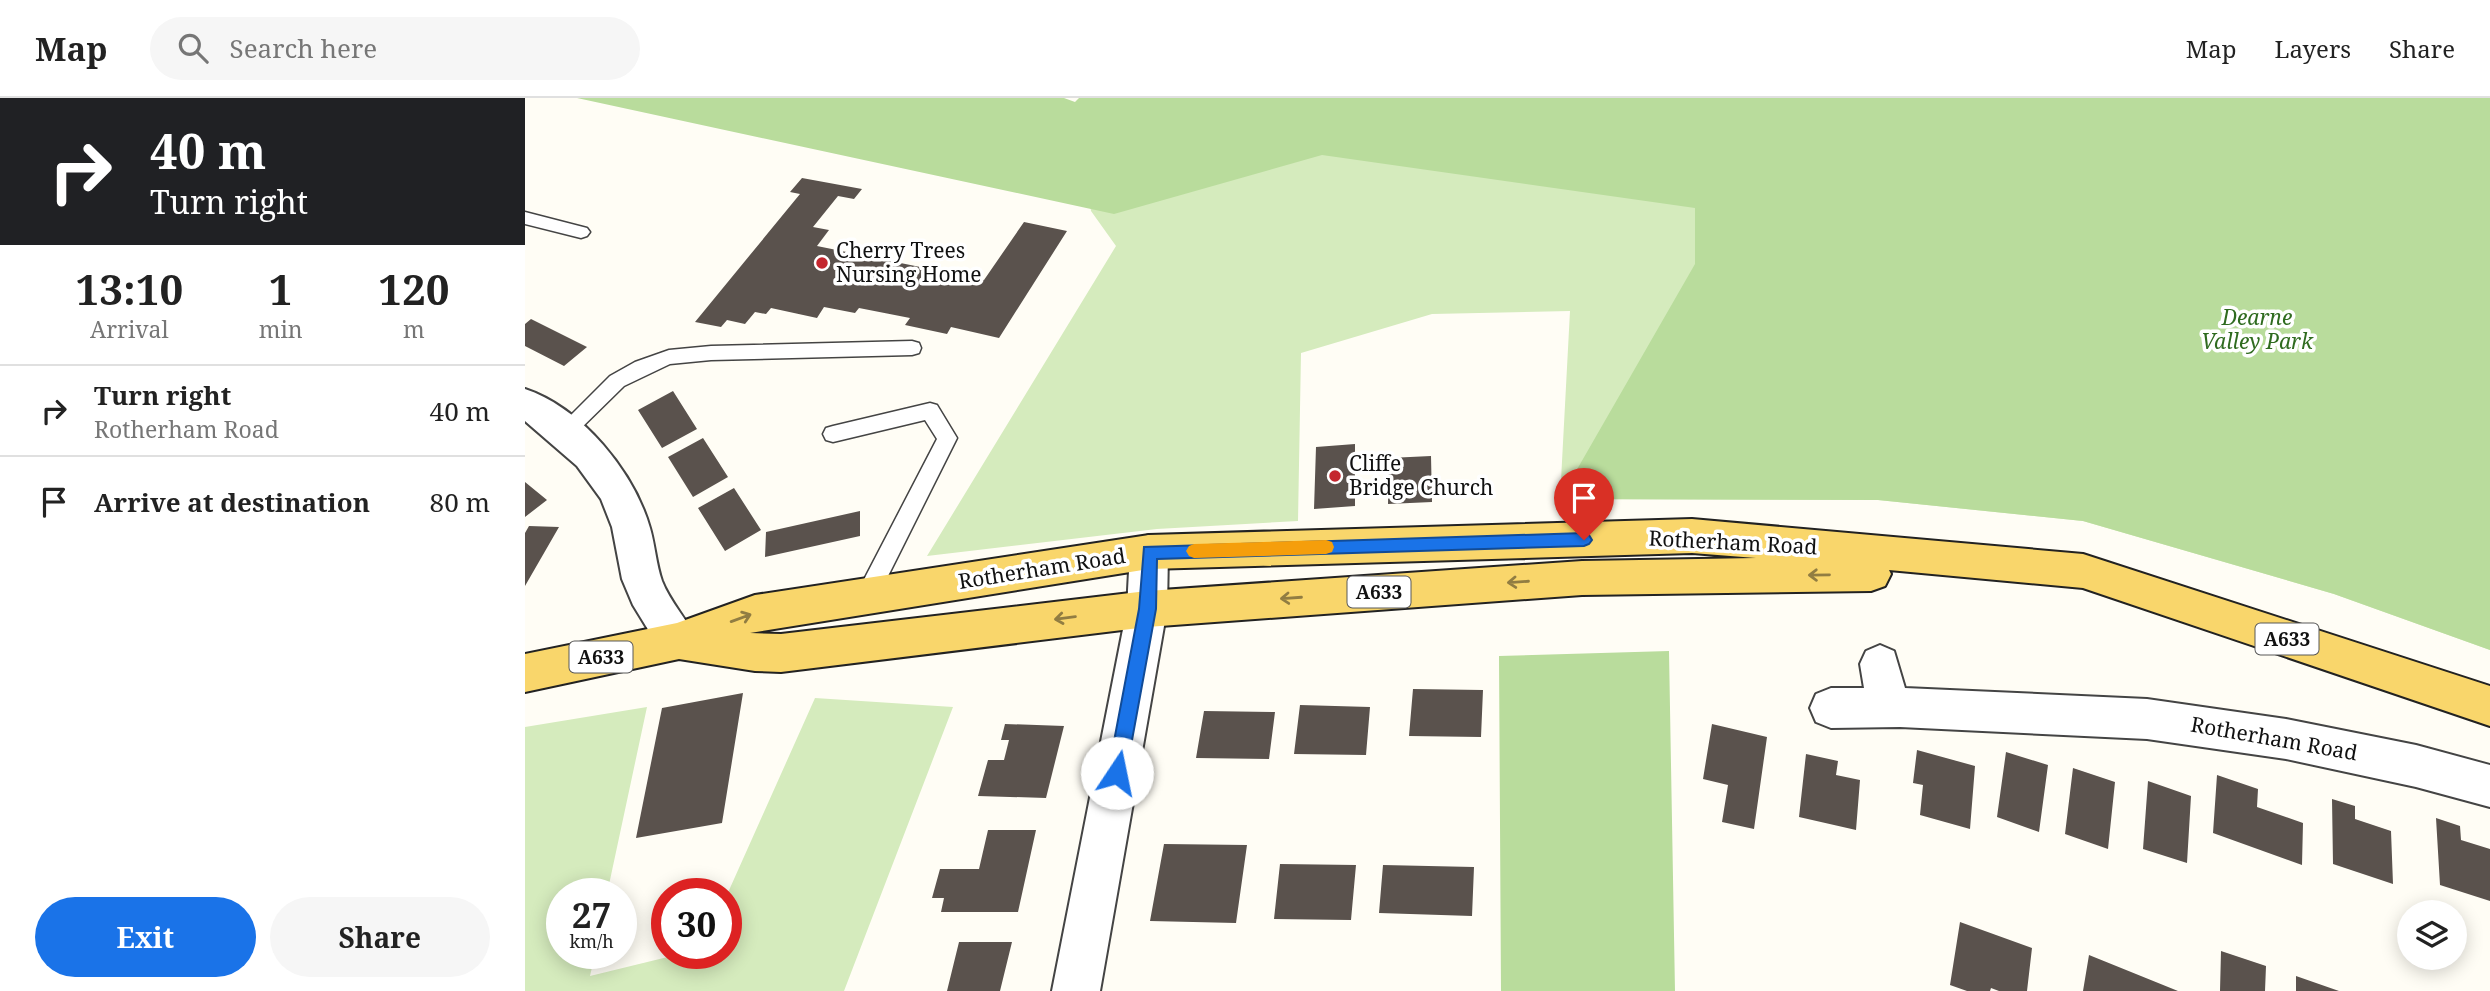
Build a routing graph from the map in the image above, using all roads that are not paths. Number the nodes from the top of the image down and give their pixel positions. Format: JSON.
{"nodes":[{"id":1,"x":525,"y":218,"type":"edge"},
{"id":2,"x":581,"y":232,"type":"dead end"},
{"id":3,"x":912,"y":348,"type":"dead end"},
{"id":4,"x":525,"y":403,"type":"edge"},
{"id":5,"x":564,"y":432,"type":"junction"},
{"id":6,"x":833,"y":434,"type":"dead end"},
{"id":7,"x":1149,"y":552,"type":"junction"},
{"id":8,"x":2083,"y":571,"type":"junction"},
{"id":9,"x":867,"y":595,"type":"junction"},
{"id":10,"x":1147,"y":609,"type":"junction"},
{"id":11,"x":677,"y":641,"type":"junction"},
{"id":12,"x":1880,"y":664,"type":"dead end"},
{"id":13,"x":525,"y":673,"type":"edge"},
{"id":14,"x":2490,"y":706,"type":"edge"},
{"id":15,"x":1831,"y":708,"type":"dead end"},
{"id":16,"x":1888,"y":708,"type":"junction"},
{"id":17,"x":2490,"y":786,"type":"edge"},
{"id":18,"x":1076,"y":991,"type":"edge"}],
"edges":[{"from":1,"to":2,"type":"lane"},
{"from":3,"to":5,"type":"lane"},
{"from":4,"to":5,"type":"street"},
{"from":5,"to":11,"type":"street"},
{"from":6,"to":9,"type":"lane"},
{"from":7,"to":8,"type":"main road","name":"Rotherham Road","number":"A633"},
{"from":7,"to":9,"type":"main road","name":"Rotherham Road","number":"A633"},
{"from":7,"to":10,"type":"street"},
{"from":8,"to":10,"type":"main road","name":"Rotherham Road","number":"A633","one_way":true},
{"from":8,"to":14,"type":"main road","name":"Rotherham Road","number":"A633"},
{"from":11,"to":9,"type":"main road","name":"Rotherham Road","number":"A633","one_way":true},
{"from":10,"to":11,"type":"main road","name":"Rotherham Road","number":"A633","one_way":true},
{"from":10,"to":18,"type":"street"},
{"from":11,"to":13,"type":"main road","name":"Rotherham Road","number":"A633"},
{"from":12,"to":16,"type":"street"},
{"from":15,"to":16,"type":"street","name":"Rotherham Road"},
{"from":16,"to":17,"type":"street","name":"Rotherham Road"}]}
